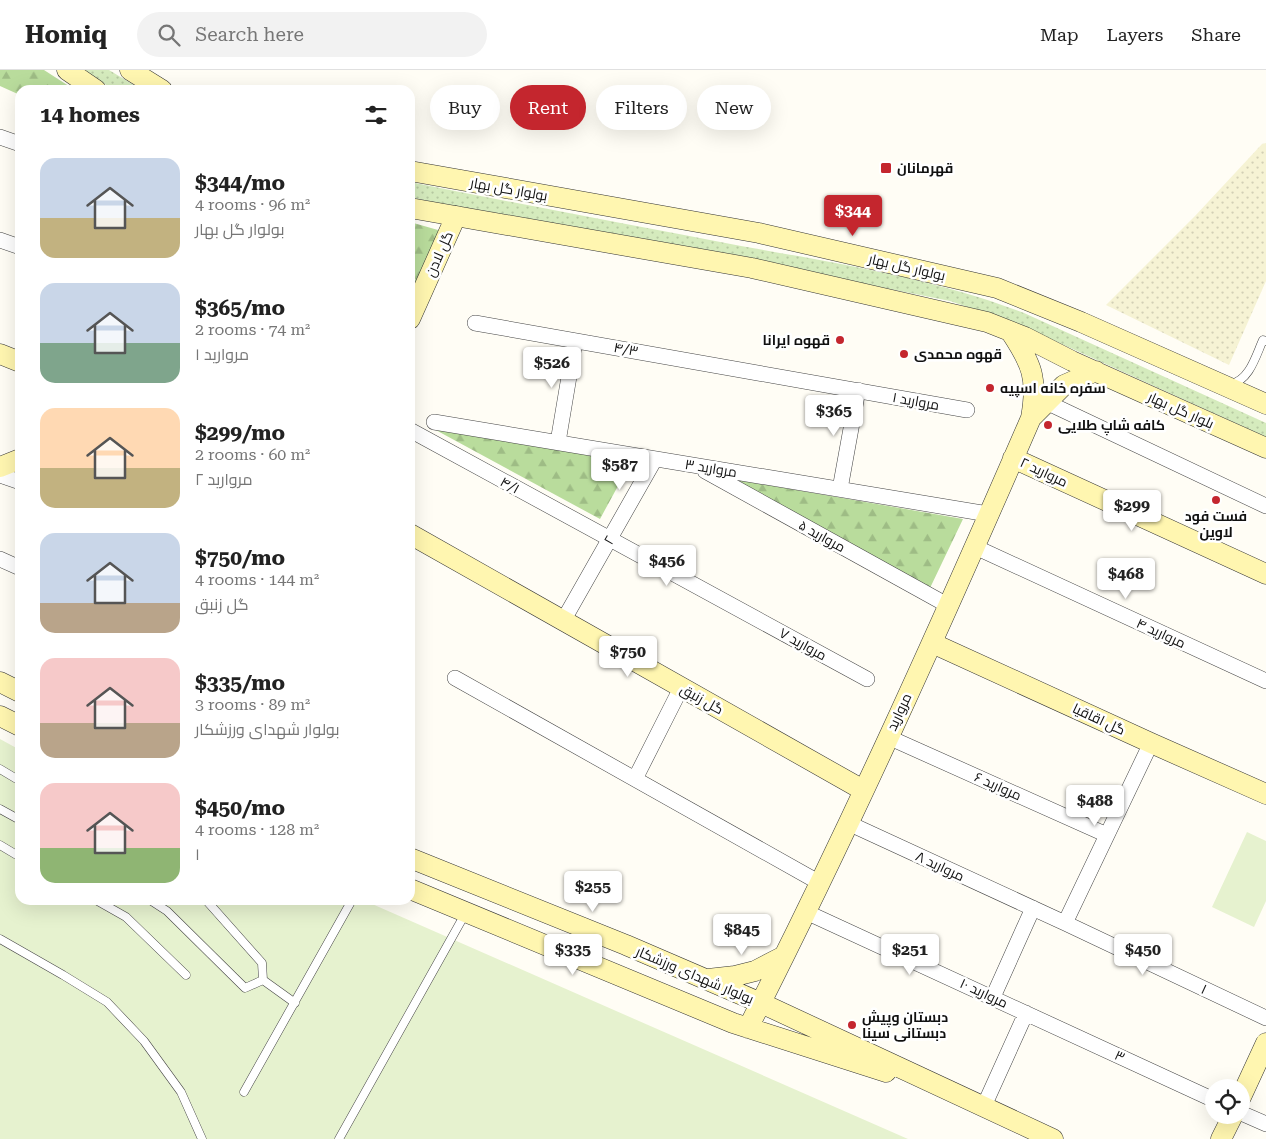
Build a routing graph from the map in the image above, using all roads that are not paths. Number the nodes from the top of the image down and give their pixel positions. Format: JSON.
{"nodes":[{"id":1,"x":67,"y":70,"type":"edge"},
{"id":2,"x":130,"y":70,"type":"edge"},
{"id":3,"x":89,"y":85,"type":"edge"},
{"id":4,"x":154,"y":85,"type":"edge"},
{"id":5,"x":0,"y":137,"type":"edge"},
{"id":6,"x":15,"y":142,"type":"edge"},
{"id":7,"x":415,"y":172,"type":"edge"},
{"id":8,"x":415,"y":209,"type":"edge"},
{"id":9,"x":456,"y":216,"type":"junction"},
{"id":10,"x":0,"y":240,"type":"edge"},
{"id":11,"x":15,"y":246,"type":"edge"},
{"id":12,"x":415,"y":304,"type":"edge"},
{"id":13,"x":475,"y":323,"type":"dead end"},
{"id":14,"x":1010,"y":331,"type":"junction"},
{"id":15,"x":576,"y":341,"type":"junction"},
{"id":16,"x":1266,"y":341,"type":"edge"},
{"id":17,"x":0,"y":354,"type":"edge"},
{"id":18,"x":15,"y":360,"type":"edge"},
{"id":19,"x":717,"y":366,"type":"joint"},
{"id":20,"x":1096,"y":371,"type":"junction"},
{"id":21,"x":1226,"y":385,"type":"junction"},
{"id":22,"x":858,"y":390,"type":"junction"},
{"id":23,"x":1046,"y":402,"type":"junction"},
{"id":24,"x":1266,"y":404,"type":"edge"},
{"id":25,"x":968,"y":410,"type":"dead end"},
{"id":26,"x":1031,"y":418,"type":"junction"},
{"id":27,"x":434,"y":422,"type":"dead end"},
{"id":28,"x":415,"y":433,"type":"edge"},
{"id":29,"x":558,"y":442,"type":"junction"},
{"id":30,"x":1266,"y":448,"type":"edge"},
{"id":31,"x":1013,"y":458,"type":"junction"},
{"id":32,"x":655,"y":459,"type":"junction"},
{"id":33,"x":15,"y":461,"type":"edge"},
{"id":34,"x":695,"y":465,"type":"junction"},
{"id":35,"x":0,"y":467,"type":"edge"},
{"id":36,"x":0,"y":474,"type":"edge"},
{"id":37,"x":15,"y":480,"type":"edge"},
{"id":38,"x":840,"y":489,"type":"junction"},
{"id":39,"x":1266,"y":506,"type":"edge"},
{"id":40,"x":988,"y":514,"type":"junction"},
{"id":41,"x":415,"y":537,"type":"edge"},
{"id":42,"x":610,"y":539,"type":"junction"},
{"id":43,"x":974,"y":546,"type":"junction"},
{"id":44,"x":0,"y":559,"type":"edge"},
{"id":45,"x":15,"y":566,"type":"edge"},
{"id":46,"x":1266,"y":574,"type":"edge"},
{"id":47,"x":949,"y":606,"type":"junction"},
{"id":48,"x":739,"y":609,"type":"joint"},
{"id":49,"x":563,"y":621,"type":"junction"},
{"id":50,"x":932,"y":643,"type":"junction"},
{"id":51,"x":455,"y":678,"type":"dead end"},
{"id":52,"x":867,"y":679,"type":"dead end"},
{"id":53,"x":1266,"y":681,"type":"edge"},
{"id":54,"x":0,"y":682,"type":"edge"},
{"id":55,"x":681,"y":688,"type":"junction"},
{"id":56,"x":15,"y":690,"type":"edge"},
{"id":57,"x":0,"y":716,"type":"edge"},
{"id":58,"x":15,"y":724,"type":"edge"},
{"id":59,"x":888,"y":737,"type":"junction"},
{"id":60,"x":1151,"y":743,"type":"junction"},
{"id":61,"x":0,"y":769,"type":"edge"},
{"id":62,"x":15,"y":778,"type":"edge"},
{"id":63,"x":635,"y":779,"type":"junction"},
{"id":64,"x":863,"y":790,"type":"junction"},
{"id":65,"x":1266,"y":794,"type":"edge"},
{"id":66,"x":0,"y":810,"type":"edge"},
{"id":67,"x":15,"y":818,"type":"edge"},
{"id":68,"x":848,"y":823,"type":"junction"},
{"id":69,"x":1108,"y":835,"type":"junction"},
{"id":70,"x":0,"y":845,"type":"edge"},
{"id":71,"x":15,"y":854,"type":"edge"},
{"id":72,"x":415,"y":860,"type":"edge"},
{"id":73,"x":820,"y":883,"type":"junction"},
{"id":74,"x":415,"y":891,"type":"edge"},
{"id":75,"x":105,"y":905,"type":"edge"},
{"id":76,"x":158,"y":905,"type":"edge"},
{"id":77,"x":210,"y":905,"type":"edge"},
{"id":78,"x":349,"y":905,"type":"edge"},
{"id":79,"x":1033,"y":908,"type":"junction"},
{"id":80,"x":466,"y":912,"type":"junction"},
{"id":81,"x":806,"y":912,"type":"junction"},
{"id":82,"x":1065,"y":923,"type":"junction"},
{"id":83,"x":0,"y":939,"type":"edge"},
{"id":84,"x":784,"y":956,"type":"junction"},
{"id":85,"x":186,"y":975,"type":"dead end"},
{"id":86,"x":263,"y":980,"type":"junction"},
{"id":87,"x":707,"y":980,"type":"junction"},
{"id":88,"x":993,"y":997,"type":"junction"},
{"id":89,"x":295,"y":1003,"type":"junction"},
{"id":90,"x":761,"y":1003,"type":"junction"},
{"id":91,"x":1026,"y":1013,"type":"junction"},
{"id":92,"x":1266,"y":1018,"type":"edge"},
{"id":93,"x":748,"y":1028,"type":"junction"},
{"id":94,"x":1266,"y":1043,"type":"edge"},
{"id":95,"x":1249,"y":1079,"type":"edge"},
{"id":96,"x":948,"y":1090,"type":"junction"},
{"id":97,"x":244,"y":1092,"type":"dead end"},
{"id":98,"x":1205,"y":1096,"type":"edge"},
{"id":99,"x":984,"y":1106,"type":"junction"},
{"id":100,"x":1250,"y":1117,"type":"edge"},
{"id":101,"x":1228,"y":1124,"type":"edge"},
{"id":102,"x":1266,"y":1124,"type":"edge"},
{"id":103,"x":202,"y":1139,"type":"edge"},
{"id":104,"x":339,"y":1139,"type":"edge"},
{"id":105,"x":1053,"y":1139,"type":"edge"},
{"id":106,"x":1221,"y":1139,"type":"edge"}],
"edges":[{"from":1,"to":3,"type":"main road"},
{"from":2,"to":4,"type":"main road"},
{"from":5,"to":6,"type":"street"},
{"from":7,"to":21,"type":"main road","name":"بولوار گل بهار"},
{"from":8,"to":9,"type":"main road"},
{"from":9,"to":12,"type":"main road","name":"گل لادن"},
{"from":9,"to":14,"type":"main road"},
{"from":10,"to":11,"type":"street"},
{"from":13,"to":15,"type":"street","name":"۴/۳"},
{"from":14,"to":20,"type":"main road"},
{"from":14,"to":26,"type":"main road","name":"مروارید"},
{"from":15,"to":19,"type":"street","name":"۴/۳"},
{"from":15,"to":29,"type":"street"},
{"from":16,"to":21,"type":"lane"},
{"from":17,"to":18,"type":"main road"},
{"from":19,"to":22,"type":"street","name":"مروارید ۱"},
{"from":20,"to":23,"type":"main road","name":"مروارید"},
{"from":20,"to":30,"type":"main road","name":"بلوار گل بهار"},
{"from":21,"to":24,"type":"main road","name":"بولوار گل بهار"},
{"from":22,"to":25,"type":"street","name":"مروارید ۱"},
{"from":22,"to":38,"type":"street"},
{"from":23,"to":26,"type":"main road","name":"مروارید"},
{"from":23,"to":39,"type":"street"},
{"from":26,"to":31,"type":"main road","name":"مروارید"},
{"from":27,"to":29,"type":"street","name":"مروارید ۳"},
{"from":28,"to":42,"type":"street","name":"۴/۱"},
{"from":29,"to":32,"type":"street","name":"مروارید ۳"},
{"from":31,"to":40,"type":"main road","name":"مروارید"},
{"from":31,"to":46,"type":"main road","name":"مروارید ۲"},
{"from":32,"to":34,"type":"street","name":"مروارید ۳"},
{"from":32,"to":42,"type":"street","name":"۲"},
{"from":33,"to":35,"type":"main road"},
{"from":34,"to":38,"type":"street","name":"مروارید ۳"},
{"from":34,"to":47,"type":"street","name":"مروارید ۵"},
{"from":36,"to":37,"type":"street"},
{"from":38,"to":40,"type":"street","name":"مروارید ۳"},
{"from":40,"to":43,"type":"main road","name":"مروارید"},
{"from":41,"to":49,"type":"main road","name":"گل زنبق"},
{"from":42,"to":48,"type":"street","name":"۴/۱"},
{"from":42,"to":49,"type":"street","name":"۲"},
{"from":43,"to":47,"type":"main road","name":"مروارید"},
{"from":43,"to":53,"type":"street","name":"مروارید ۴"},
{"from":44,"to":45,"type":"street"},
{"from":47,"to":50,"type":"main road","name":"مروارید"},
{"from":48,"to":52,"type":"street","name":"مروارید ۷"},
{"from":49,"to":55,"type":"main road","name":"گل زنبق"},
{"from":50,"to":59,"type":"main road","name":"مروارید"},
{"from":50,"to":60,"type":"main road","name":"گل اقاقیا"},
{"from":51,"to":63,"type":"street"},
{"from":54,"to":56,"type":"main road"},
{"from":55,"to":63,"type":"street"},
{"from":55,"to":64,"type":"main road","name":"گل زنبق"},
{"from":57,"to":58,"type":"main road"},
{"from":59,"to":64,"type":"main road","name":"مروارید"},
{"from":59,"to":69,"type":"street","name":"مروارید ۶"},
{"from":60,"to":65,"type":"main road","name":"گل اقاقیا"},
{"from":60,"to":69,"type":"street"},
{"from":61,"to":62,"type":"lane"},
{"from":63,"to":73,"type":"street"},
{"from":64,"to":68,"type":"main road","name":"مروارید"},
{"from":66,"to":67,"type":"lane"},
{"from":68,"to":73,"type":"main road","name":"مروارید"},
{"from":68,"to":79,"type":"street","name":"مروارید ۸"},
{"from":69,"to":82,"type":"street"},
{"from":70,"to":71,"type":"lane"},
{"from":72,"to":87,"type":"main road","name":"بولوار شهدای ورزشکار"},
{"from":73,"to":81,"type":"main road","name":"مروارید"},
{"from":74,"to":80,"type":"main road","name":"بولوار شهدای ورزشکار"},
{"from":75,"to":85,"type":"lane"},
{"from":76,"to":86,"type":"lane"},
{"from":77,"to":86,"type":"lane"},
{"from":78,"to":89,"type":"lane"},
{"from":79,"to":82,"type":"street","name":"۱"},
{"from":79,"to":88,"type":"street"},
{"from":80,"to":93,"type":"main road","name":"بولوار شهدای ورزشکار"},
{"from":80,"to":104,"type":"lane"},
{"from":81,"to":84,"type":"main road","name":"مروارید"},
{"from":81,"to":88,"type":"street","name":"مروارید ۱۰"},
{"from":82,"to":92,"type":"street","name":"۱"},
{"from":83,"to":103,"type":"lane"},
{"from":84,"to":87,"type":"main road"},
{"from":84,"to":90,"type":"main road","name":"مروارید"},
{"from":86,"to":89,"type":"lane"},
{"from":87,"to":90,"type":"main road","name":"بولوار شهدای ورزشکار"},
{"from":88,"to":91,"type":"street","name":"مروارید ۱۰"},
{"from":89,"to":97,"type":"lane"},
{"from":90,"to":93,"type":"main road","name":"مروارید"},
{"from":90,"to":96,"type":"main road","name":"بولوار شهدای ورزشکار"},
{"from":91,"to":98,"type":"street","name":"۳"},
{"from":91,"to":99,"type":"street"},
{"from":93,"to":96,"type":"main road","name":"بولوار شهدای ورزشکار"},
{"from":94,"to":95,"type":"main road"},
{"from":96,"to":99,"type":"main road","name":"بولوار شهدای ورزشکار"},
{"from":99,"to":105,"type":"main road","name":"بولوار شهدای ورزشکار"},
{"from":100,"to":102,"type":"street"},
{"from":101,"to":106,"type":"main road"}]}
